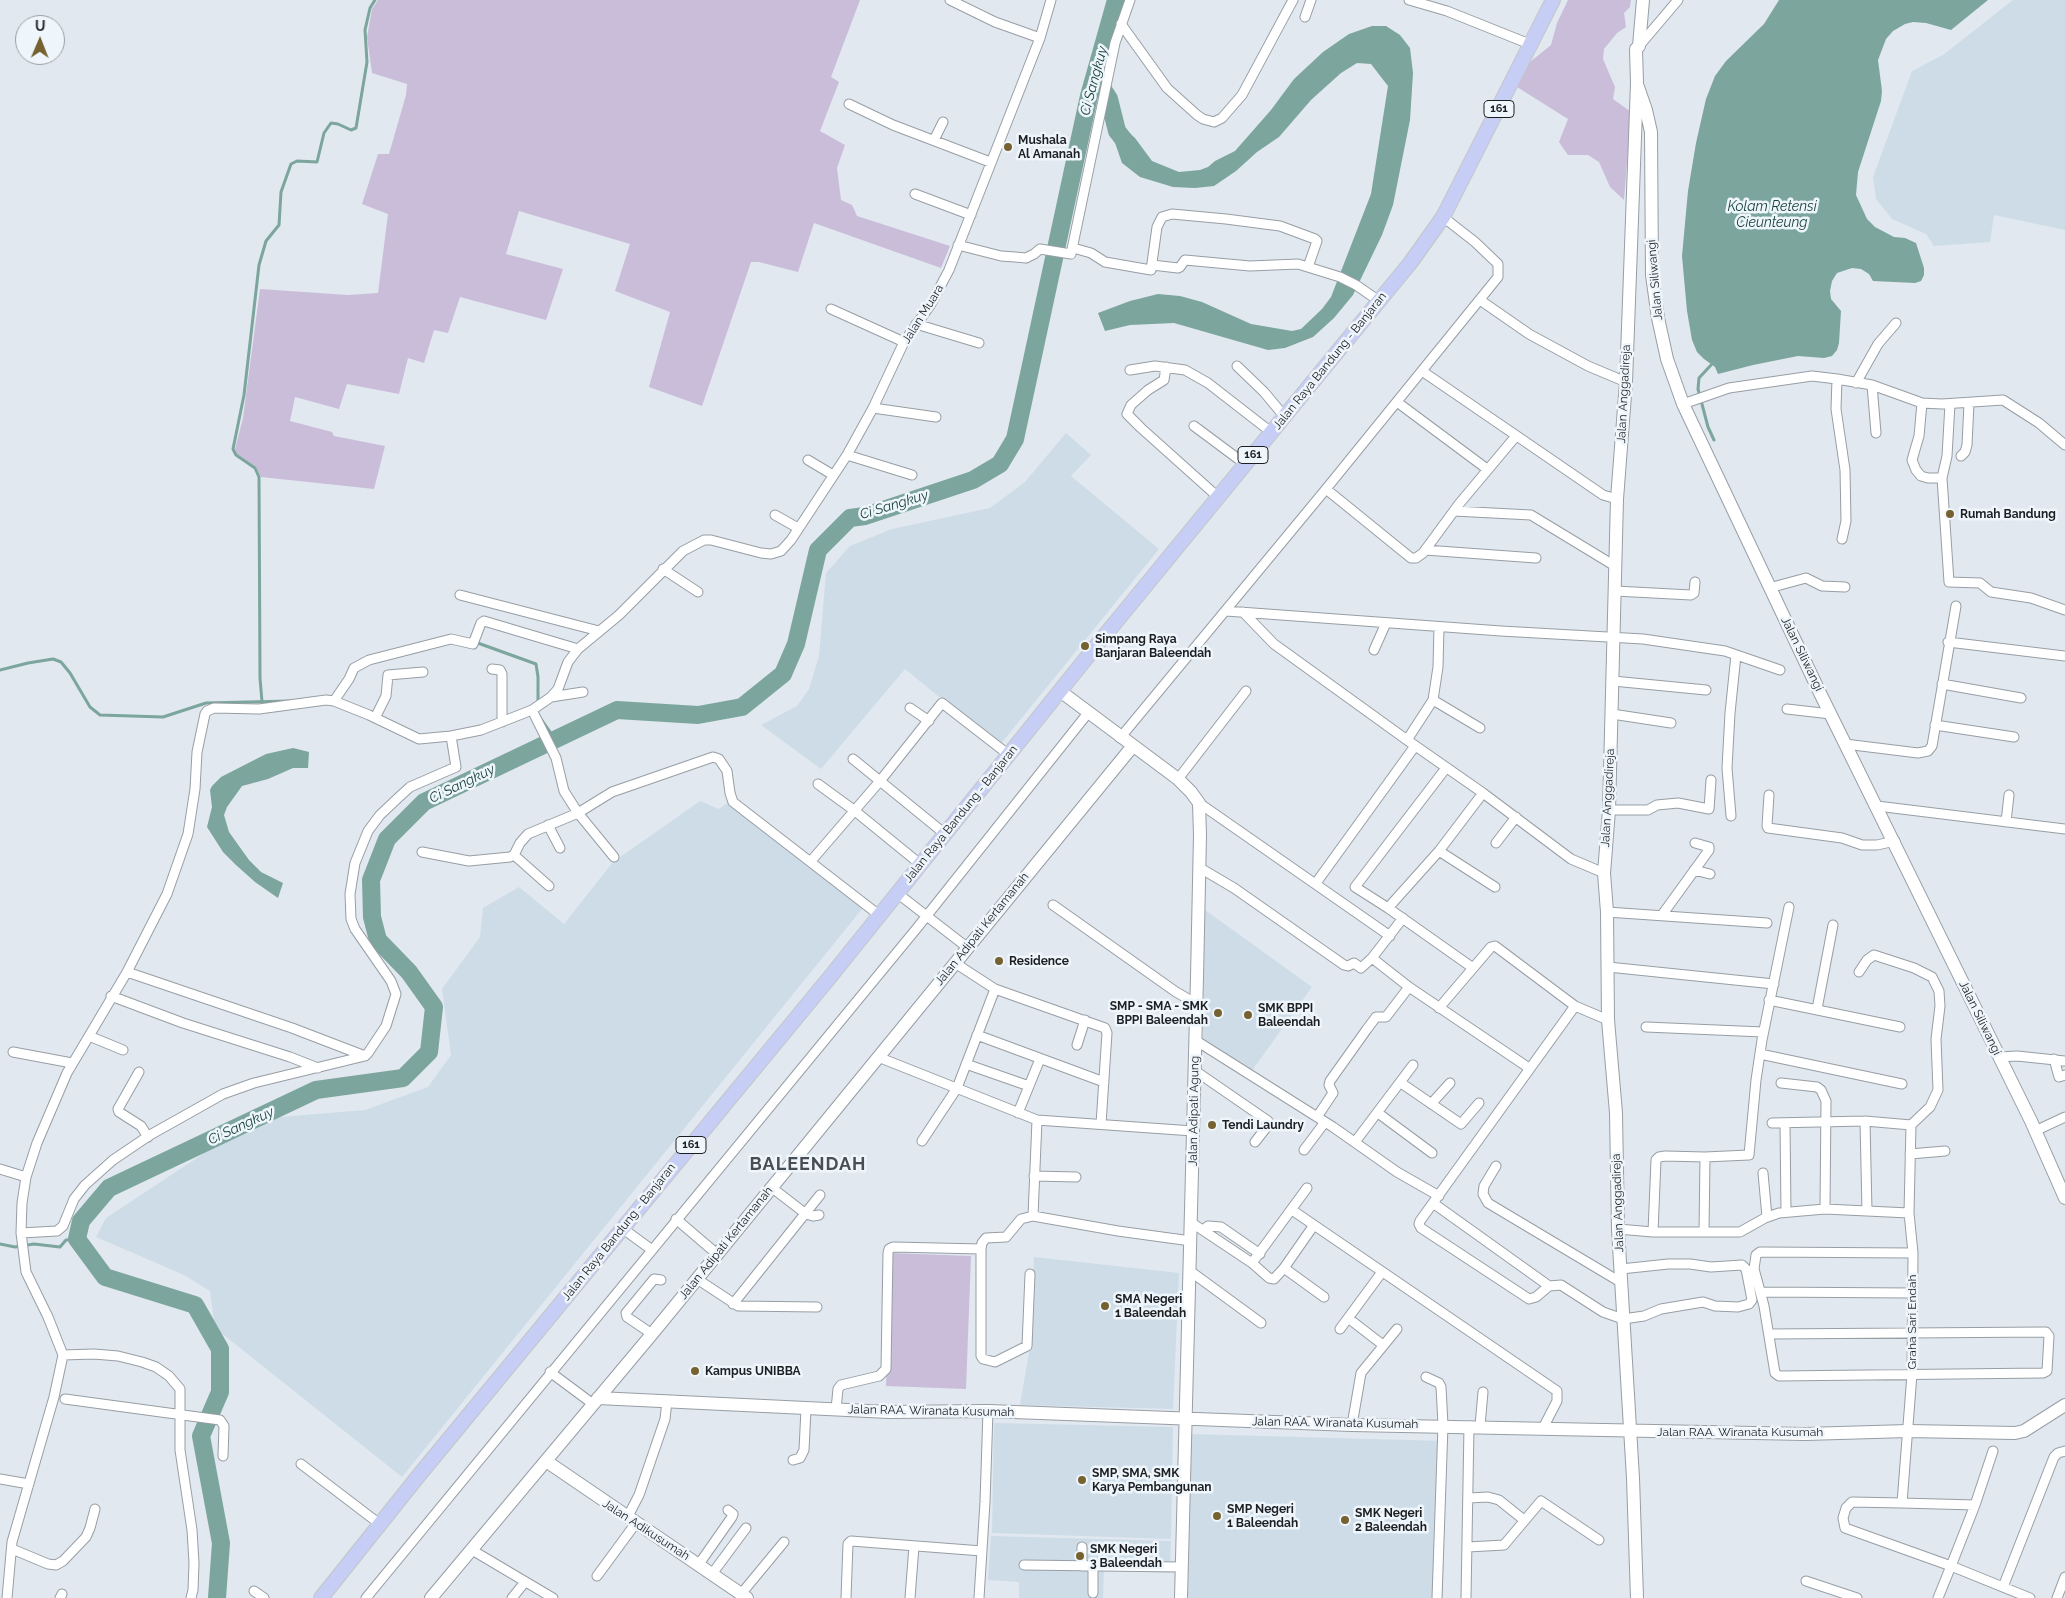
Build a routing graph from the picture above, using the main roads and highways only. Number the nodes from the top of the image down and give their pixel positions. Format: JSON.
{"nodes":[{"id":1,"x":1553,"y":0,"type":"edge"},
{"id":2,"x":1643,"y":0,"type":"edge"},
{"id":3,"x":1637,"y":83,"type":"junction"},
{"id":4,"x":1060,"y":691,"type":"junction"},
{"id":5,"x":1132,"y":747,"type":"junction"},
{"id":6,"x":2065,"y":1198,"type":"edge"},
{"id":7,"x":596,"y":1401,"type":"junction"},
{"id":8,"x":2065,"y":1405,"type":"edge"},
{"id":9,"x":1185,"y":1419,"type":"junction"},
{"id":10,"x":1630,"y":1432,"type":"junction"},
{"id":11,"x":546,"y":1461,"type":"junction"},
{"id":12,"x":744,"y":1596,"type":"edge"},
{"id":13,"x":322,"y":1598,"type":"edge"},
{"id":14,"x":431,"y":1598,"type":"edge"},
{"id":15,"x":1181,"y":1598,"type":"edge"},
{"id":16,"x":1637,"y":1598,"type":"edge"}],
"edges":[{"from":1,"to":4,"type":"main road","name":"Jalan Raya Bandung - Banjaran","number":"161"},
{"from":2,"to":3,"type":"main road","name":"Jalan Anggadireja"},
{"from":3,"to":6,"type":"main road","name":"Jalan Siliwangi"},
{"from":3,"to":10,"type":"main road","name":"Jalan Anggadireja"},
{"from":4,"to":5,"type":"main road"},
{"from":4,"to":13,"type":"main road","name":"Jalan Raya Bandung - Banjaran","number":"161"},
{"from":5,"to":7,"type":"main road","name":"Jalan Adipati Kertamanah"},
{"from":5,"to":9,"type":"main road","name":"Jalan Adipati Agung"},
{"from":7,"to":9,"type":"main road","name":"Jalan RAA. Wiranata Kusumah"},
{"from":7,"to":11,"type":"main road","name":"Jalan Adipati Kertamanah"},
{"from":8,"to":10,"type":"main road","name":"Jalan RAA. Wiranata Kusumah"},
{"from":9,"to":10,"type":"main road","name":"Jalan RAA. Wiranata Kusumah"},
{"from":9,"to":15,"type":"main road","name":"Jalan Adipati Agung"},
{"from":10,"to":16,"type":"main road","name":"Jalan Anggadireja"},
{"from":11,"to":12,"type":"main road","name":"Jalan Adikusumah"},
{"from":11,"to":14,"type":"main road","name":"Jalan Adipati Kertamanah"}]}
